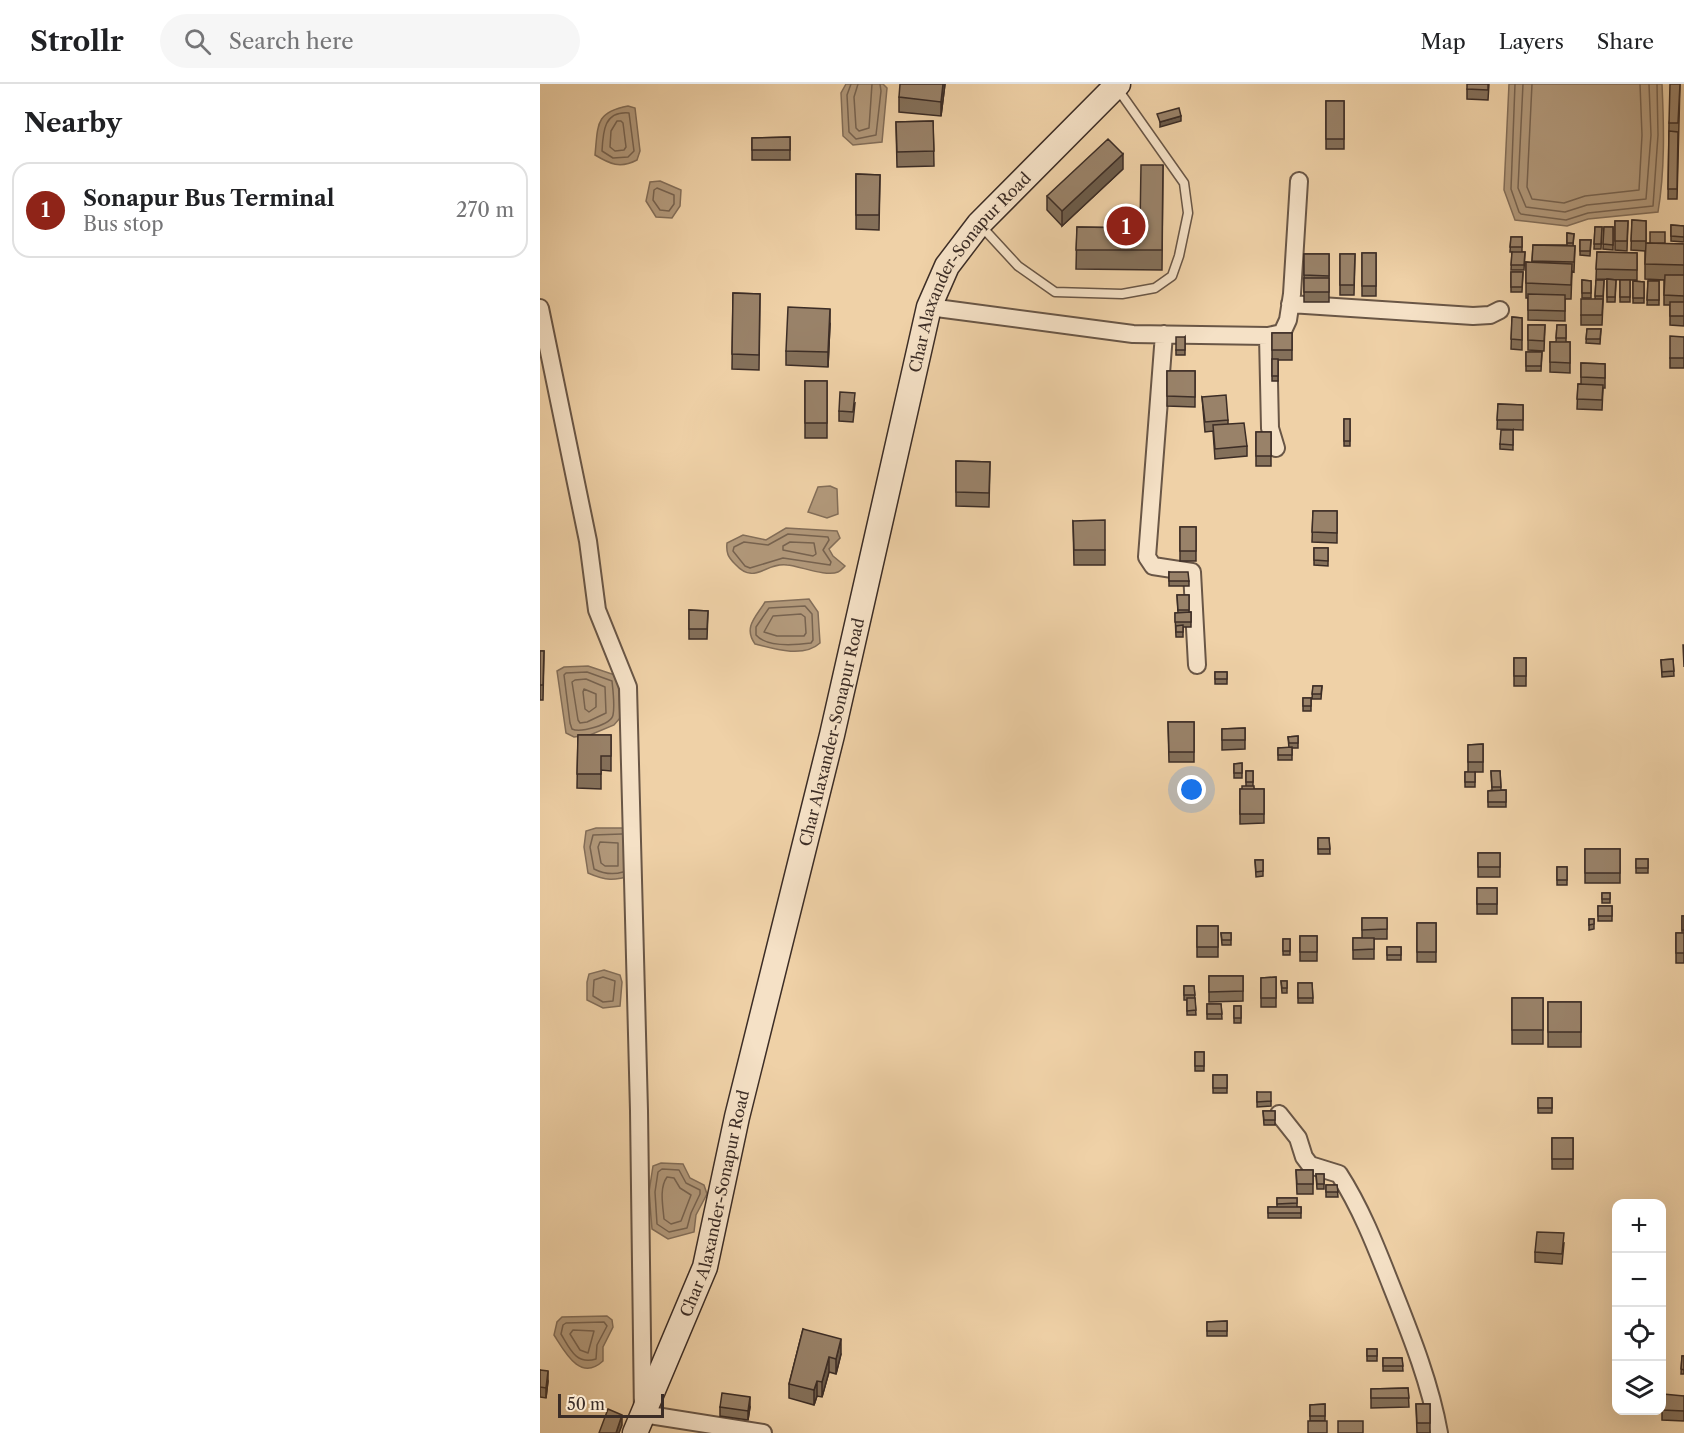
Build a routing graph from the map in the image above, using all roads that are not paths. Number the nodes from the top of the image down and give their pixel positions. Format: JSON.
{"nodes":[{"id":1,"x":1117,"y":85,"type":"edge"},
{"id":2,"x":1299,"y":181,"type":"dead end"},
{"id":3,"x":979,"y":224,"type":"junction"},
{"id":4,"x":1290,"y":304,"type":"junction"},
{"id":5,"x":929,"y":307,"type":"junction"},
{"id":6,"x":540,"y":308,"type":"edge"},
{"id":7,"x":1500,"y":310,"type":"dead end"},
{"id":8,"x":1164,"y":334,"type":"junction"},
{"id":9,"x":1268,"y":336,"type":"junction"},
{"id":10,"x":1276,"y":447,"type":"dead end"},
{"id":11,"x":1197,"y":665,"type":"dead end"},
{"id":12,"x":1279,"y":1114,"type":"dead end"},
{"id":13,"x":639,"y":1423,"type":"edge"},
{"id":14,"x":763,"y":1433,"type":"edge"},
{"id":15,"x":1439,"y":1433,"type":"edge"}],
"edges":[{"from":1,"to":3,"type":"main road","name":"Char Alaxander-Sonapur Road"},
{"from":1,"to":3,"type":"lane"},
{"from":2,"to":4,"type":"street"},
{"from":3,"to":5,"type":"main road","name":"Char Alaxander-Sonapur Road"},
{"from":4,"to":7,"type":"street"},
{"from":4,"to":9,"type":"street"},
{"from":5,"to":8,"type":"street"},
{"from":5,"to":13,"type":"main road","name":"Char Alaxander-Sonapur Road"},
{"from":6,"to":13,"type":"street"},
{"from":8,"to":9,"type":"street"},
{"from":8,"to":11,"type":"street"},
{"from":9,"to":10,"type":"street"},
{"from":12,"to":15,"type":"street"},
{"from":13,"to":14,"type":"street"}]}
